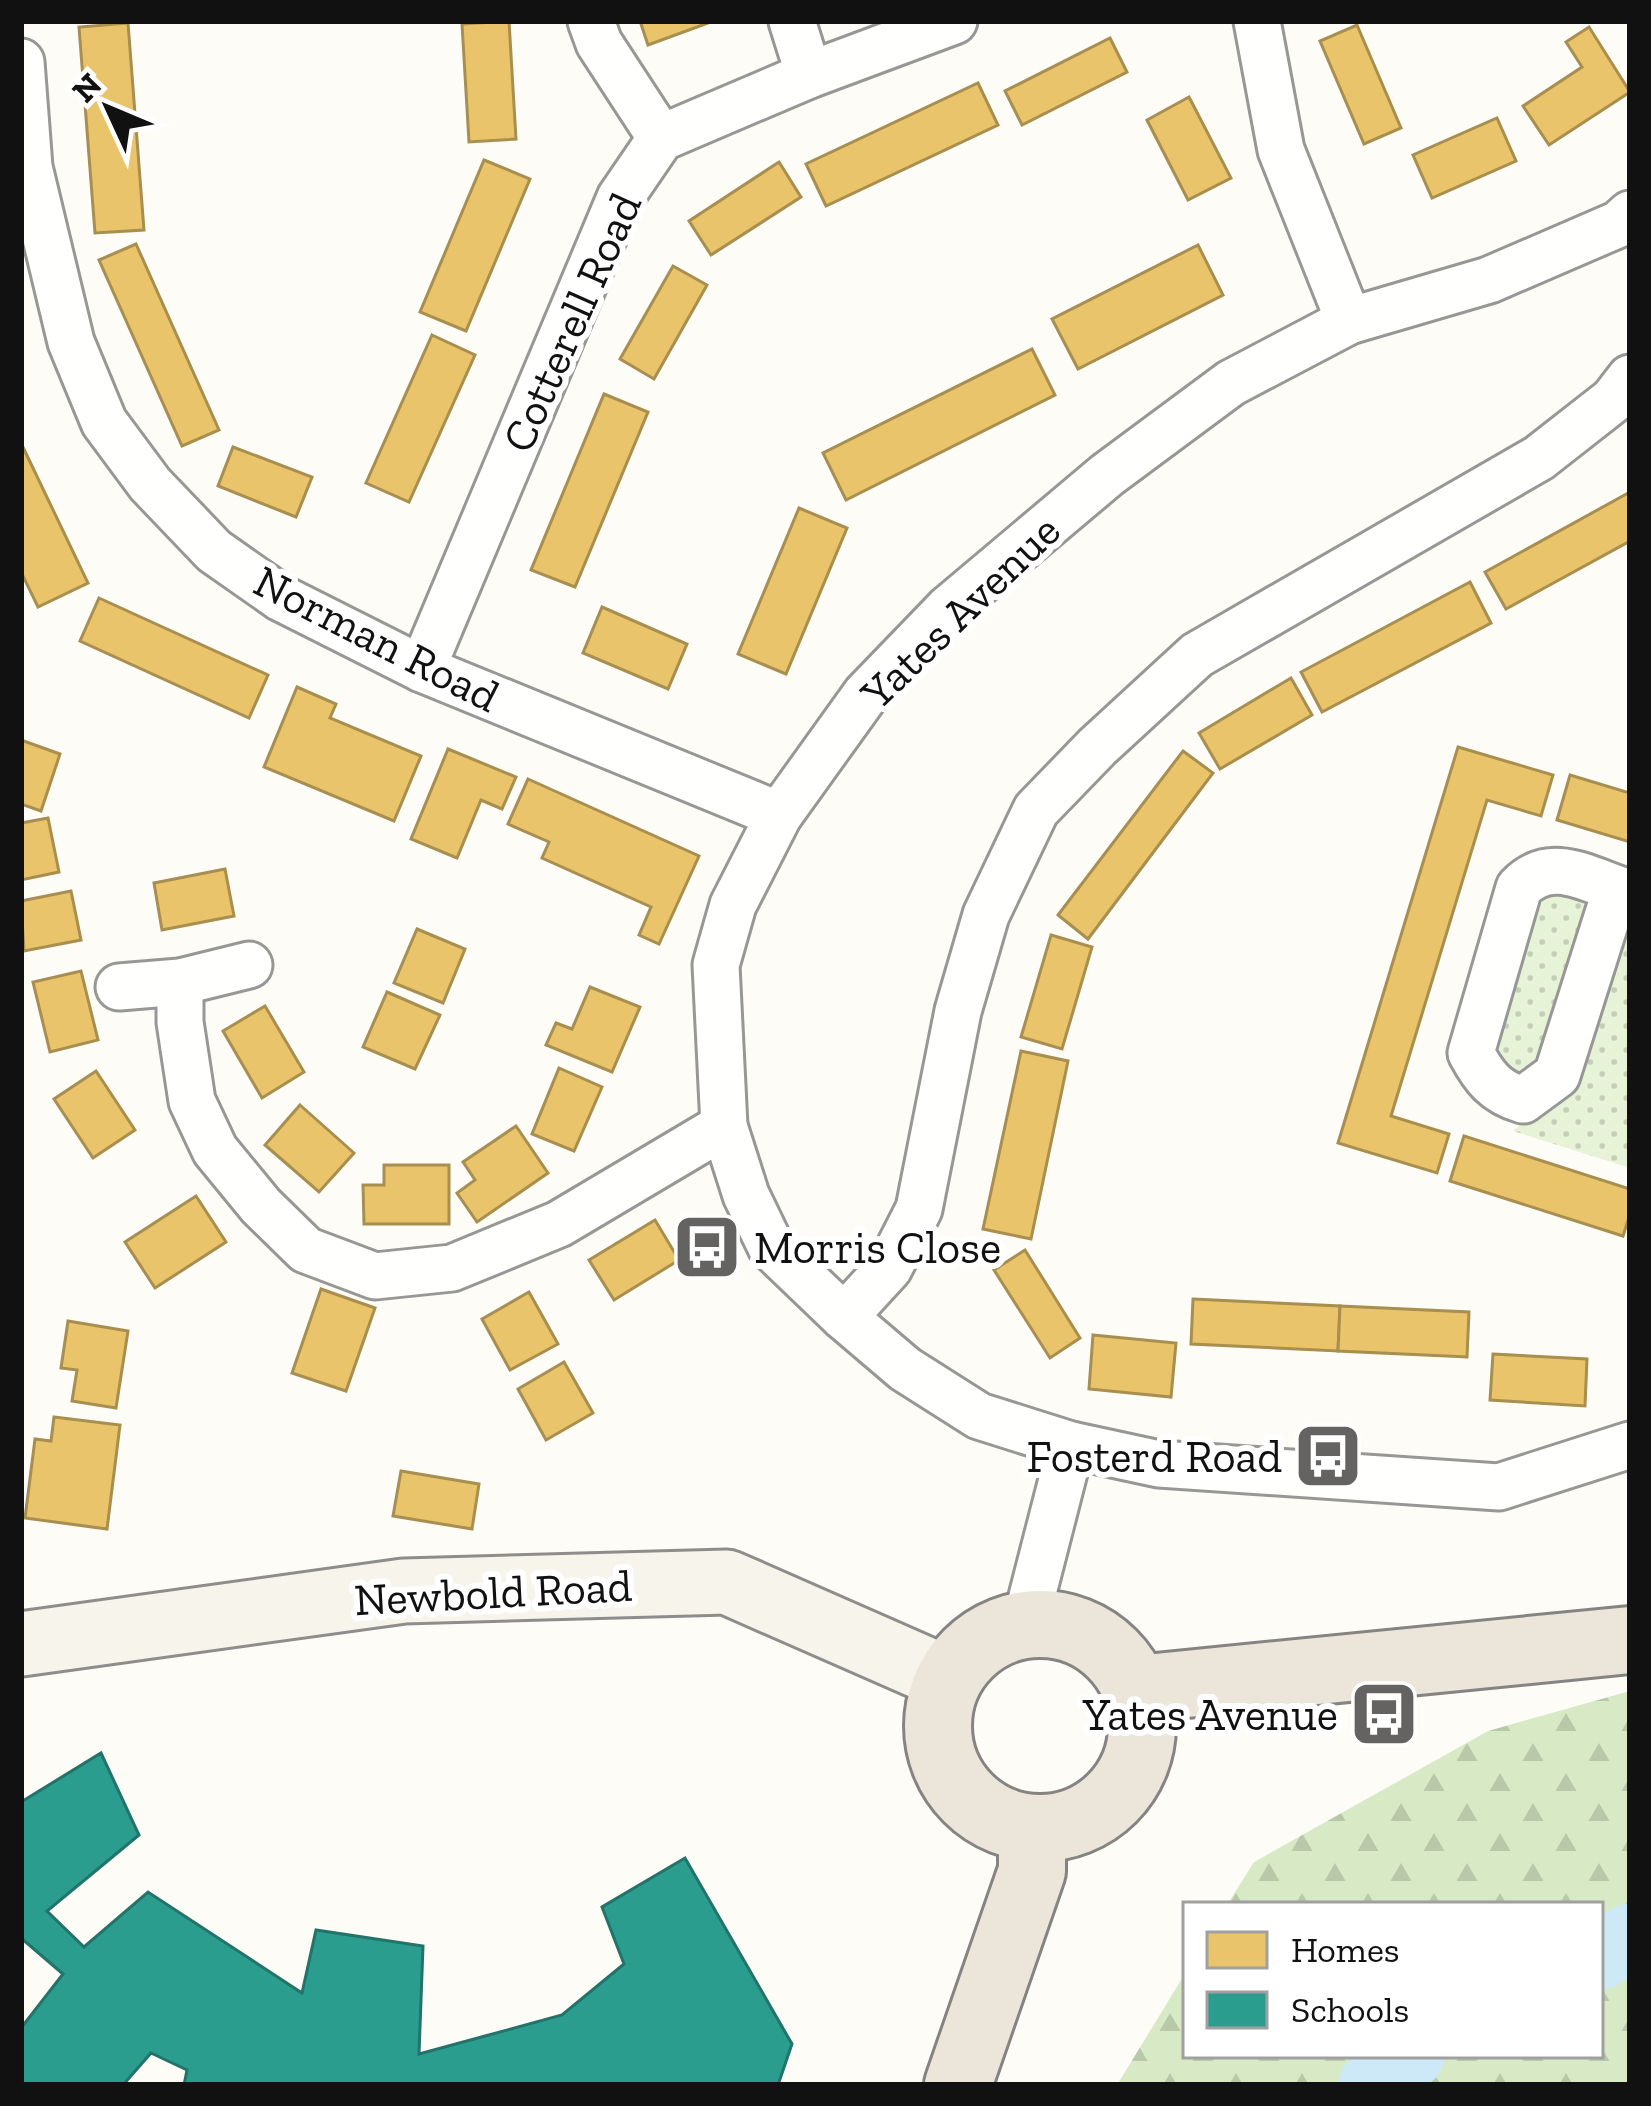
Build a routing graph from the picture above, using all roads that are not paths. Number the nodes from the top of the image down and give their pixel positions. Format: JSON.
{"nodes":[{"id":1,"x":591,"y":21,"type":"edge"},
{"id":2,"x":792,"y":21,"type":"edge"},
{"id":3,"x":954,"y":21,"type":"edge"},
{"id":4,"x":1258,"y":21,"type":"edge"},
{"id":5,"x":21,"y":62,"type":"edge"},
{"id":6,"x":809,"y":75,"type":"junction"},
{"id":7,"x":661,"y":138,"type":"junction"},
{"id":8,"x":25,"y":167,"type":"edge"},
{"id":9,"x":1626,"y":226,"type":"edge"},
{"id":10,"x":1349,"y":322,"type":"junction"},
{"id":11,"x":1630,"y":377,"type":"edge"},
{"id":12,"x":422,"y":669,"type":"junction"},
{"id":13,"x":779,"y":815,"type":"junction"},
{"id":14,"x":1623,"y":891,"type":"edge"},
{"id":15,"x":249,"y":965,"type":"dead end"},
{"id":16,"x":180,"y":982,"type":"junction"},
{"id":17,"x":119,"y":987,"type":"dead end"},
{"id":18,"x":724,"y":1126,"type":"junction"},
{"id":19,"x":844,"y":1317,"type":"junction"},
{"id":20,"x":1071,"y":1445,"type":"junction"},
{"id":21,"x":1630,"y":1445,"type":"edge"},
{"id":22,"x":1025,"y":1624,"type":"junction"},
{"id":23,"x":1630,"y":1640,"type":"edge"},
{"id":24,"x":21,"y":1644,"type":"edge"},
{"id":25,"x":948,"y":1679,"type":"junction"},
{"id":26,"x":1136,"y":1689,"type":"junction"},
{"id":27,"x":1032,"y":1828,"type":"junction"},
{"id":28,"x":958,"y":2085,"type":"edge"}],
"edges":[{"from":1,"to":7,"type":"street"},
{"from":2,"to":6,"type":"street"},
{"from":3,"to":6,"type":"street","name":"Cotterell Road"},
{"from":4,"to":10,"type":"street"},
{"from":5,"to":8,"type":"street","name":"Norman Road"},
{"from":6,"to":7,"type":"street","name":"Cotterell Road"},
{"from":7,"to":12,"type":"street","name":"Cotterell Road"},
{"from":8,"to":12,"type":"street","name":"Norman Road"},
{"from":9,"to":10,"type":"street","name":"Yates Avenue"},
{"from":10,"to":13,"type":"street","name":"Yates Avenue"},
{"from":11,"to":19,"type":"street"},
{"from":12,"to":13,"type":"street","name":"Norman Road"},
{"from":13,"to":18,"type":"street","name":"Yates Avenue"},
{"from":14,"to":14,"type":"street"},
{"from":15,"to":16,"type":"street"},
{"from":16,"to":17,"type":"street"},
{"from":16,"to":18,"type":"street"},
{"from":18,"to":19,"type":"street","name":"Yates Avenue"},
{"from":19,"to":20,"type":"street","name":"Yates Avenue"},
{"from":20,"to":21,"type":"street","name":"Yates Avenue"},
{"from":20,"to":22,"type":"street"},
{"from":22,"to":25,"type":"highway"},
{"from":22,"to":26,"type":"highway"},
{"from":23,"to":26,"type":"highway"},
{"from":24,"to":25,"type":"main road","name":"Newbold Road"},
{"from":25,"to":27,"type":"highway"},
{"from":26,"to":27,"type":"highway"},
{"from":27,"to":28,"type":"highway"}]}
